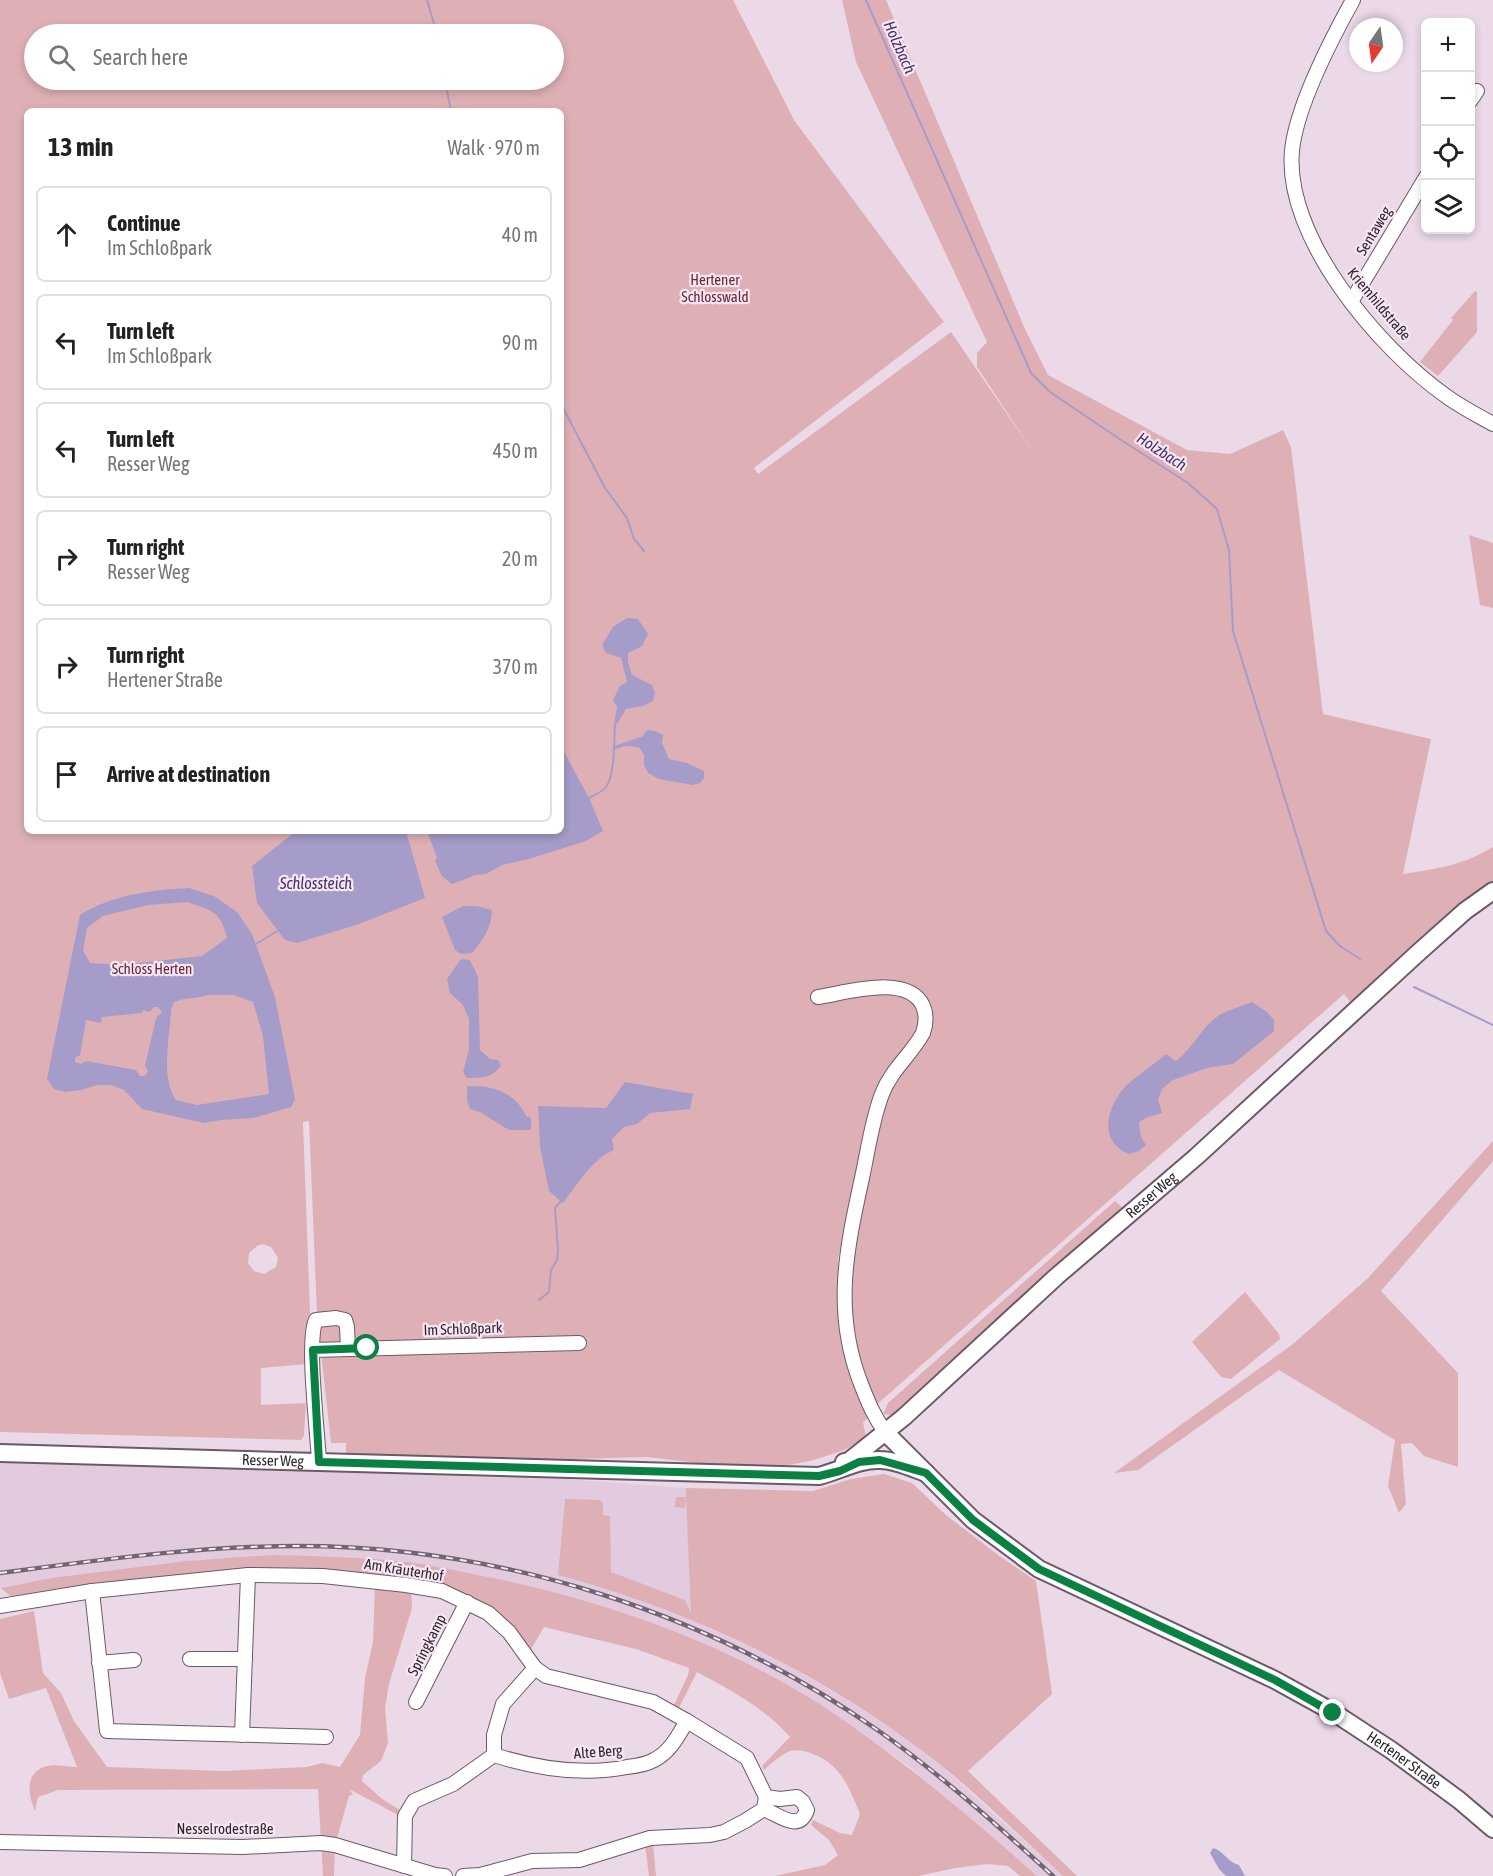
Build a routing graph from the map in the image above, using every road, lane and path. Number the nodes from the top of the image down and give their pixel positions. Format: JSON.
{"nodes":[{"id":1,"x":1353,"y":0,"type":"edge"},
{"id":2,"x":1423,"y":180,"type":"edge"},
{"id":3,"x":1351,"y":302,"type":"junction"},
{"id":4,"x":1493,"y":424,"type":"edge"},
{"id":5,"x":1493,"y":891,"type":"edge"},
{"id":6,"x":818,"y":998,"type":"dead end"},
{"id":7,"x":579,"y":1343,"type":"dead end"},
{"id":8,"x":348,"y":1349,"type":"junction"},
{"id":9,"x":313,"y":1350,"type":"junction"},
{"id":10,"x":886,"y":1433,"type":"junction"},
{"id":11,"x":0,"y":1453,"type":"edge"},
{"id":12,"x":319,"y":1462,"type":"junction"},
{"id":13,"x":926,"y":1473,"type":"junction"},
{"id":14,"x":796,"y":1475,"type":"junction"},
{"id":15,"x":248,"y":1575,"type":"junction"},
{"id":16,"x":92,"y":1591,"type":"junction"},
{"id":17,"x":467,"y":1602,"type":"junction"},
{"id":18,"x":0,"y":1606,"type":"edge"},
{"id":19,"x":190,"y":1659,"type":"dead end"},
{"id":20,"x":244,"y":1659,"type":"junction"},
{"id":21,"x":134,"y":1660,"type":"dead end"},
{"id":22,"x":99,"y":1663,"type":"junction"},
{"id":23,"x":535,"y":1668,"type":"junction"},
{"id":24,"x":416,"y":1702,"type":"dead end"},
{"id":25,"x":687,"y":1721,"type":"junction"},
{"id":26,"x":242,"y":1735,"type":"junction"},
{"id":27,"x":327,"y":1737,"type":"dead end"},
{"id":28,"x":494,"y":1755,"type":"junction"},
{"id":29,"x":1493,"y":1829,"type":"edge"},
{"id":30,"x":0,"y":1842,"type":"edge"},
{"id":31,"x":404,"y":1866,"type":"junction"},
{"id":32,"x":445,"y":1876,"type":"edge"},
{"id":33,"x":463,"y":1876,"type":"edge"}],
"edges":[{"from":1,"to":3,"type":"street","name":"Kriemhildstraße"},
{"from":2,"to":3,"type":"street","name":"Sentaweg"},
{"from":3,"to":4,"type":"street","name":"Kriemhildstraße"},
{"from":5,"to":10,"type":"main road","name":"Resser Weg"},
{"from":6,"to":10,"type":"street"},
{"from":7,"to":8,"type":"street","name":"Im Schloßpark"},
{"from":8,"to":9,"type":"street","name":"Im Schloßpark"},
{"from":8,"to":9,"type":"street"},
{"from":9,"to":12,"type":"street"},
{"from":10,"to":13,"type":"main road","name":"Hertener Straße"},
{"from":10,"to":14,"type":"main road","name":"Resser Weg"},
{"from":11,"to":12,"type":"main road","name":"Resser Weg"},
{"from":12,"to":14,"type":"main road","name":"Resser Weg"},
{"from":13,"to":14,"type":"main road","name":"Resser Weg"},
{"from":13,"to":29,"type":"main road","name":"Hertener Straße"},
{"from":15,"to":16,"type":"street","name":"Am Kräuterhof"},
{"from":15,"to":17,"type":"street","name":"Am Kräuterhof"},
{"from":15,"to":20,"type":"street"},
{"from":16,"to":18,"type":"street","name":"Am Kräuterhof"},
{"from":16,"to":22,"type":"street"},
{"from":17,"to":23,"type":"street","name":"Am Kräuterhof"},
{"from":17,"to":24,"type":"street","name":"Springkamp"},
{"from":19,"to":20,"type":"street"},
{"from":20,"to":26,"type":"street"},
{"from":21,"to":22,"type":"street"},
{"from":22,"to":26,"type":"street"},
{"from":23,"to":25,"type":"street","name":"Am Kräuterhof"},
{"from":23,"to":28,"type":"street"},
{"from":25,"to":28,"type":"street","name":"Alte Berg"},
{"from":25,"to":33,"type":"street","name":"Am Kräuterhof"},
{"from":26,"to":27,"type":"street"},
{"from":28,"to":31,"type":"street"},
{"from":30,"to":31,"type":"street","name":"Nesselrodestraße"},
{"from":31,"to":32,"type":"street","name":"Nesselrodestraße"}]}
